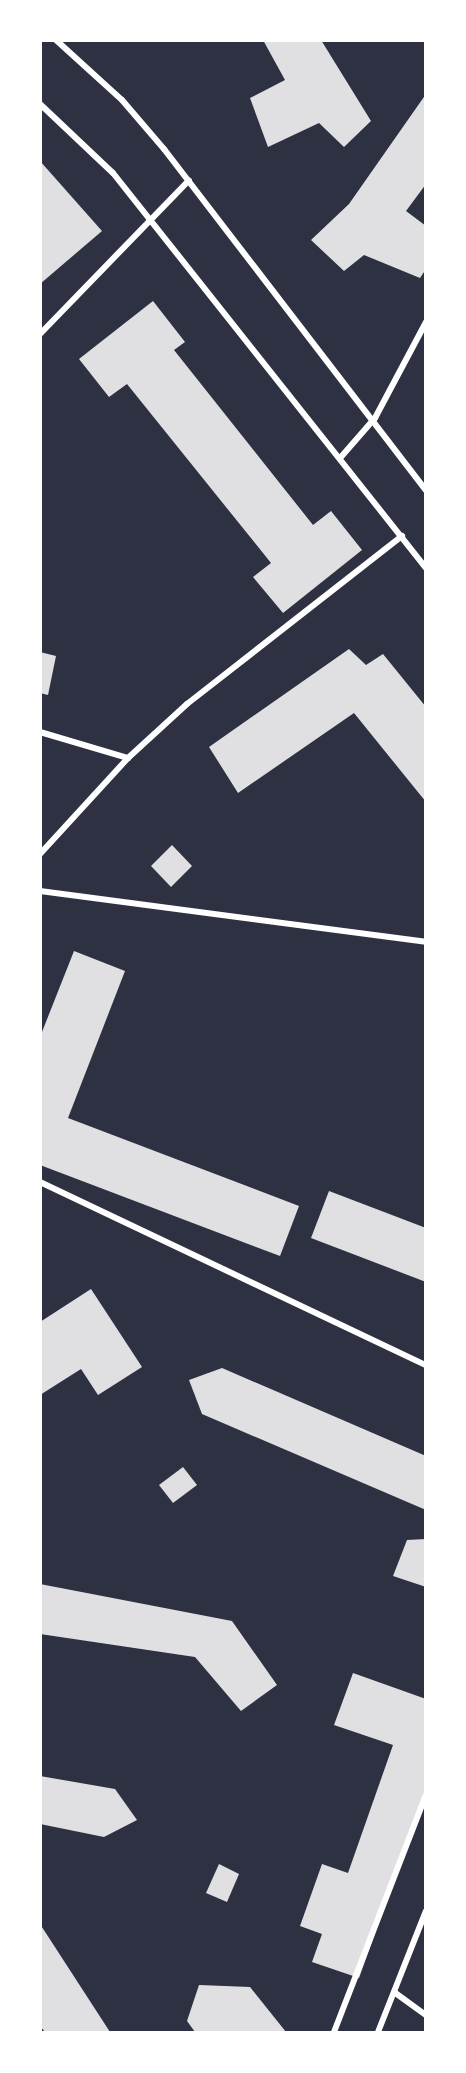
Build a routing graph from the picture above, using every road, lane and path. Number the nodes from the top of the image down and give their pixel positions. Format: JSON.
{"nodes":[{"id":1,"x":56,"y":40,"type":"edge"},
{"id":2,"x":40,"y":104,"type":"edge"},
{"id":3,"x":189,"y":180,"type":"junction"},
{"id":4,"x":150,"y":225,"type":"junction"},
{"id":5,"x":426,"y":322,"type":"edge"},
{"id":6,"x":40,"y":334,"type":"edge"},
{"id":7,"x":375,"y":418,"type":"junction"},
{"id":8,"x":341,"y":457,"type":"junction"},
{"id":9,"x":426,"y":490,"type":"edge"},
{"id":10,"x":402,"y":536,"type":"junction"},
{"id":11,"x":426,"y":568,"type":"edge"},
{"id":12,"x":40,"y":732,"type":"edge"},
{"id":13,"x":128,"y":758,"type":"junction"},
{"id":14,"x":40,"y":854,"type":"edge"},
{"id":15,"x":40,"y":891,"type":"edge"},
{"id":16,"x":426,"y":942,"type":"edge"},
{"id":17,"x":40,"y":1182,"type":"edge"},
{"id":18,"x":426,"y":1365,"type":"edge"},
{"id":19,"x":426,"y":1795,"type":"edge"},
{"id":20,"x":426,"y":1911,"type":"edge"},
{"id":21,"x":394,"y":1992,"type":"junction"},
{"id":22,"x":426,"y":2015,"type":"edge"},
{"id":23,"x":334,"y":2032,"type":"edge"},
{"id":24,"x":378,"y":2032,"type":"edge"}],
"edges":[{"from":1,"to":3,"type":"street"},
{"from":2,"to":4,"type":"street"},
{"from":3,"to":4,"type":"street"},
{"from":3,"to":7,"type":"street"},
{"from":4,"to":6,"type":"street"},
{"from":4,"to":8,"type":"street"},
{"from":5,"to":7,"type":"street"},
{"from":7,"to":8,"type":"street"},
{"from":7,"to":9,"type":"street"},
{"from":8,"to":10,"type":"street"},
{"from":10,"to":11,"type":"street"},
{"from":10,"to":13,"type":"street"},
{"from":12,"to":13,"type":"street"},
{"from":13,"to":14,"type":"street"},
{"from":15,"to":16,"type":"street"},
{"from":17,"to":18,"type":"street"},
{"from":19,"to":23,"type":"street"},
{"from":20,"to":21,"type":"street"},
{"from":21,"to":22,"type":"street"},
{"from":21,"to":24,"type":"street"}]}
